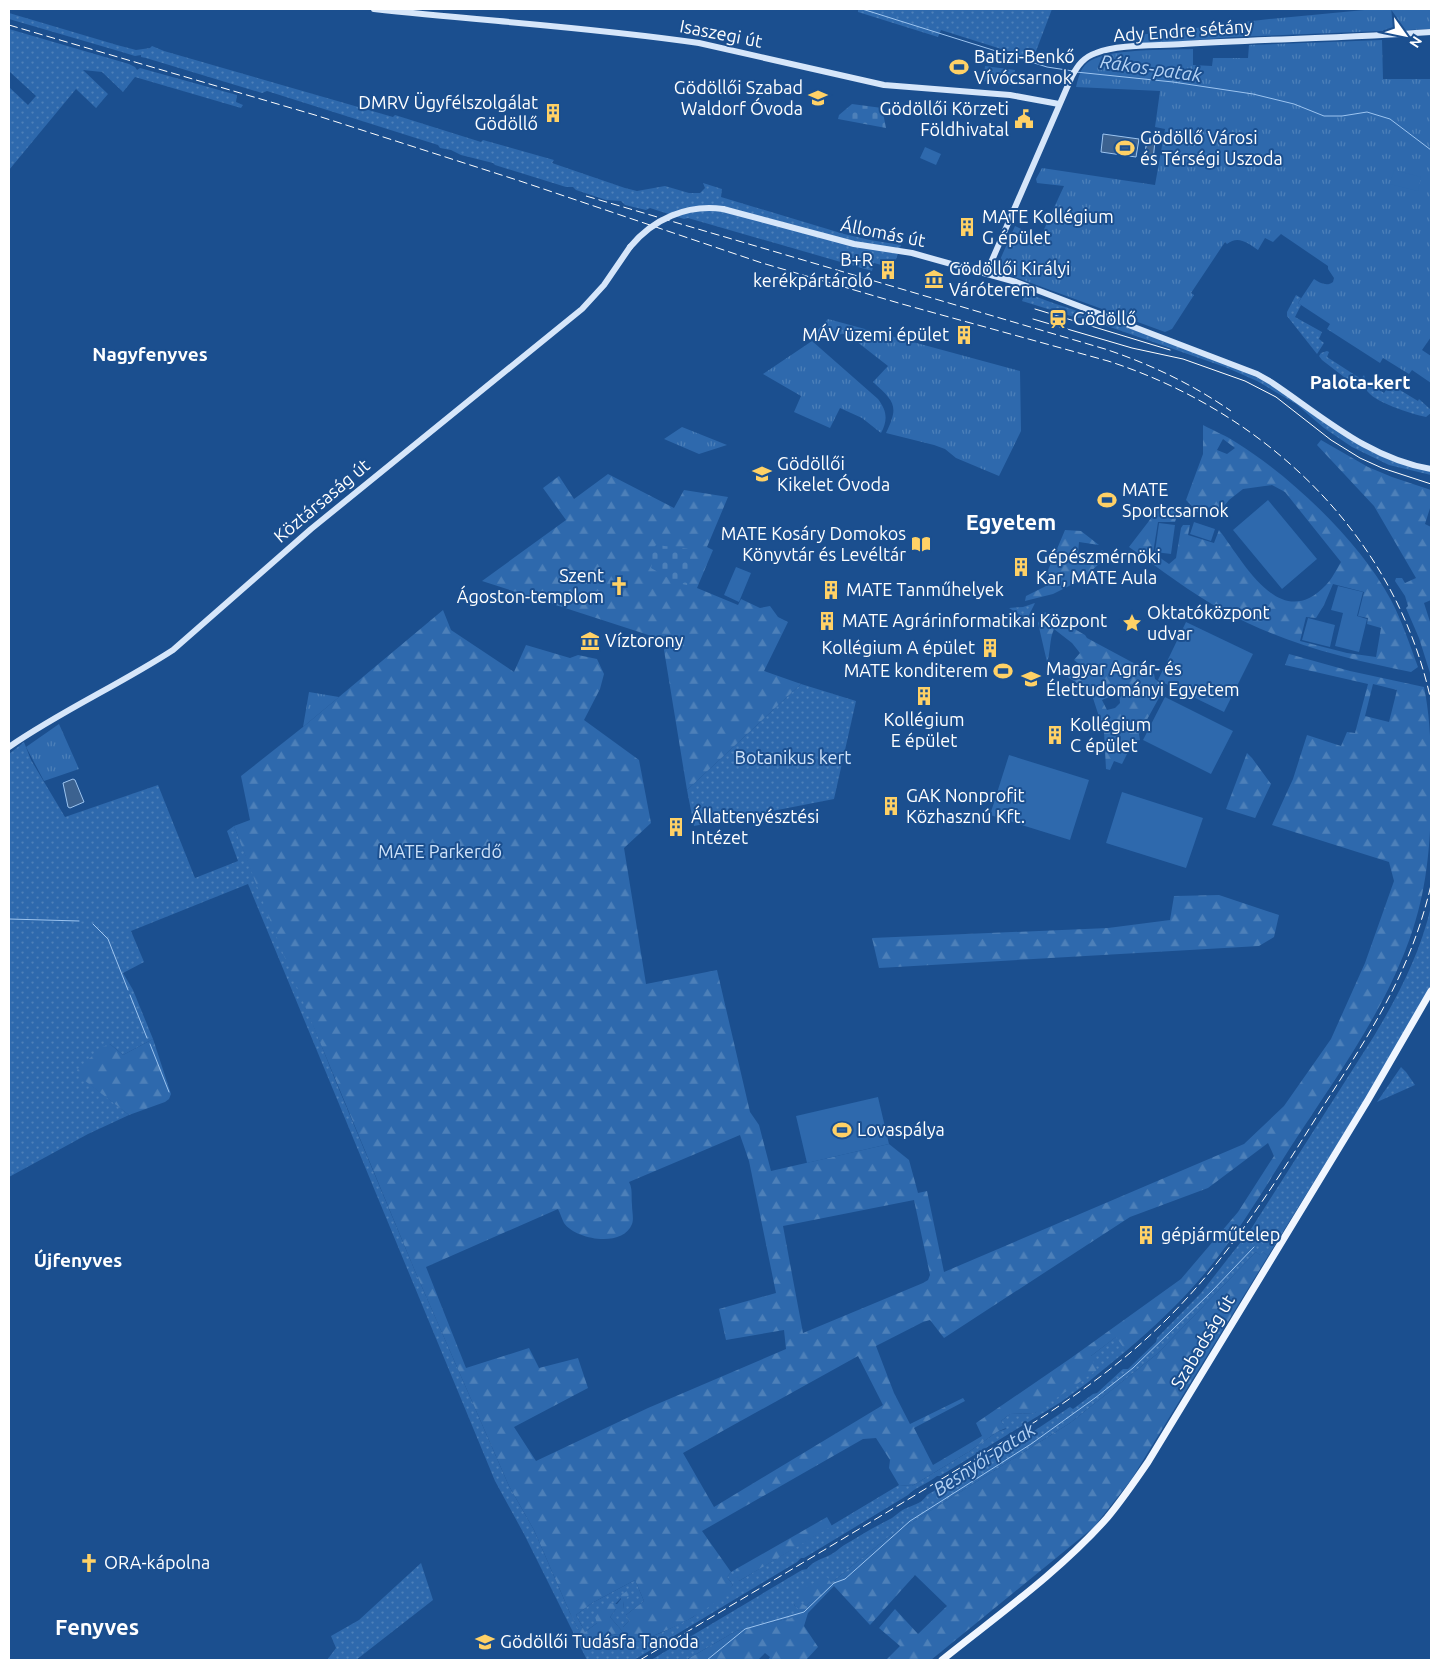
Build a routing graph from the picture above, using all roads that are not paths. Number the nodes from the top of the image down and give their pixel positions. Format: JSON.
{"nodes":[{"id":1,"x":374,"y":9,"type":"edge"},
{"id":2,"x":1431,"y":32,"type":"edge"},
{"id":3,"x":1059,"y":104,"type":"junction"},
{"id":4,"x":630,"y":247,"type":"joint"},
{"id":5,"x":986,"y":274,"type":"junction"},
{"id":6,"x":1431,"y":468,"type":"edge"},
{"id":7,"x":9,"y":747,"type":"edge"},
{"id":8,"x":1431,"y":990,"type":"edge"},
{"id":9,"x":942,"y":1660,"type":"edge"}],
"edges":[{"from":1,"to":3,"type":"main road","name":"Isaszegi út"},
{"from":2,"to":3,"type":"main road","name":"Ady Endre sétány"},
{"from":3,"to":5,"type":"main road","name":"Ady Endre sétány"},
{"from":4,"to":5,"type":"main road","name":"Állomás út","bridge":true},
{"from":4,"to":7,"type":"main road","name":"Köztársaság út"},
{"from":5,"to":6,"type":"main road","name":"Állomás út"},
{"from":8,"to":9,"type":"main road","name":"Szabadság út"}]}
